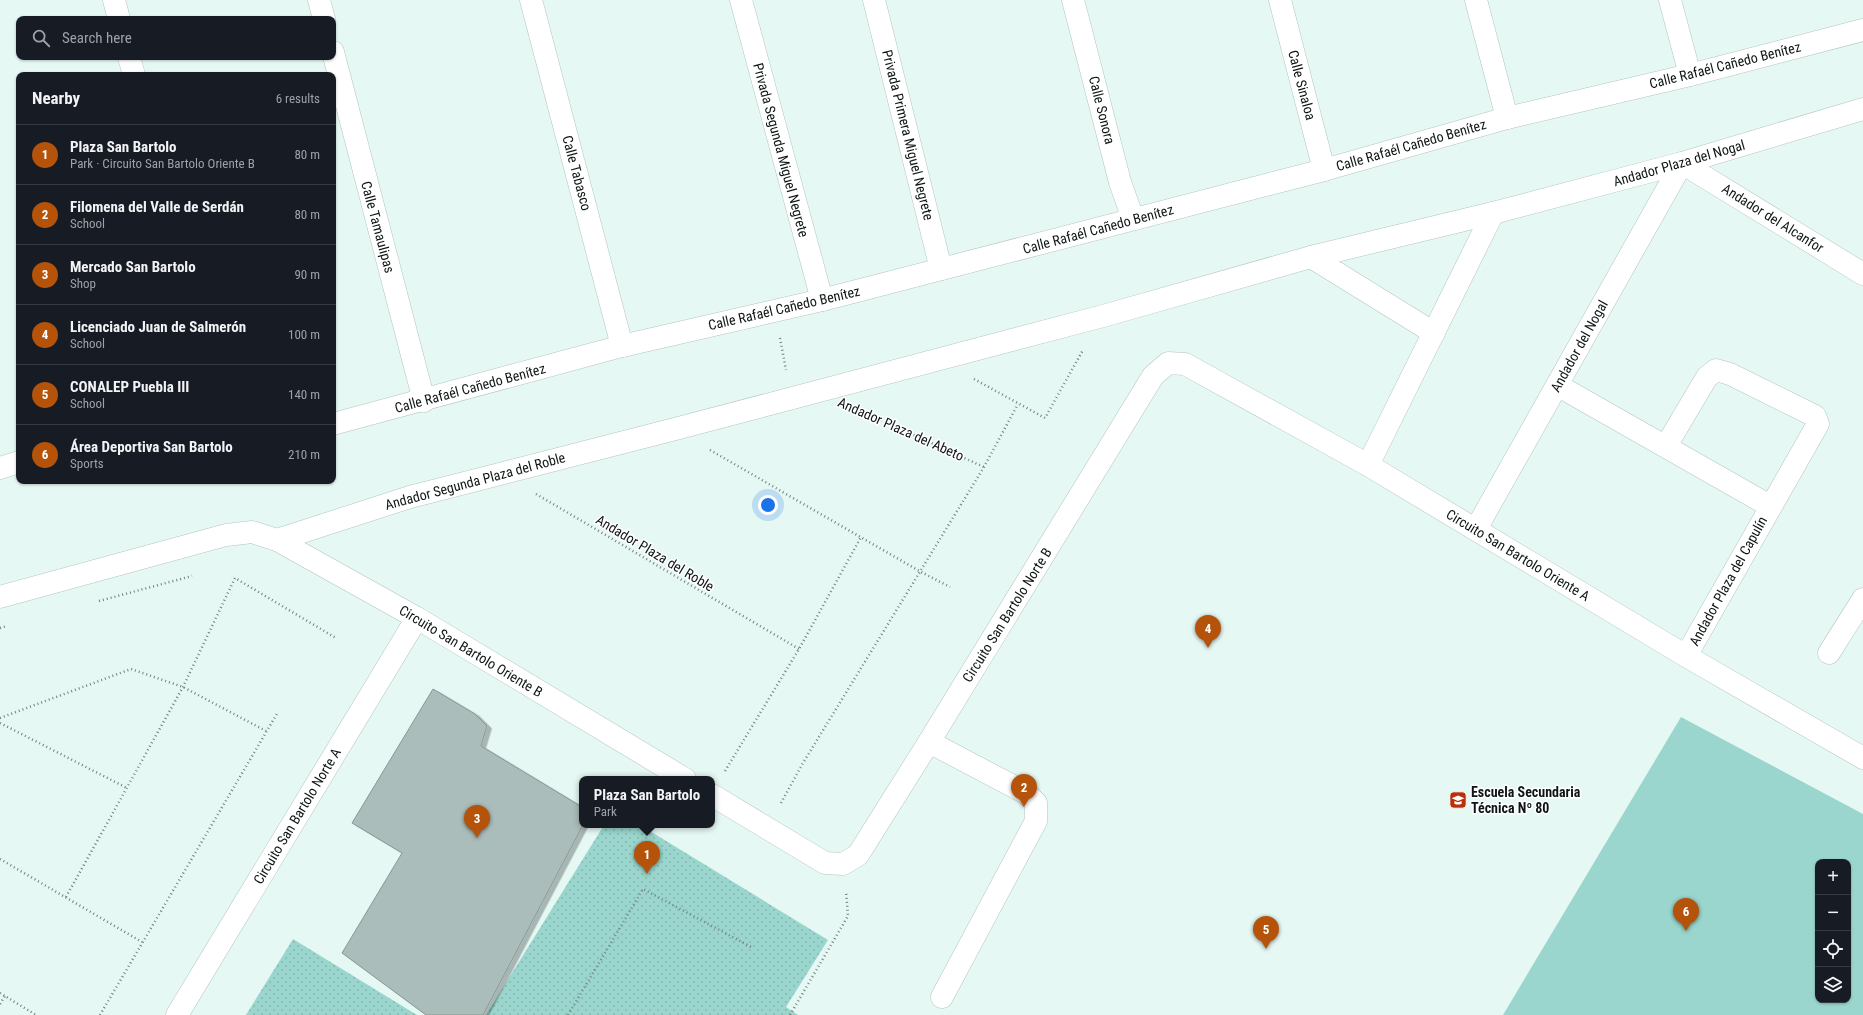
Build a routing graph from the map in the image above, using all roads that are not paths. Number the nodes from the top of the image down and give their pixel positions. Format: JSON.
{"nodes":[{"id":1,"x":114,"y":0,"type":"edge"},
{"id":2,"x":319,"y":0,"type":"edge"},
{"id":3,"x":531,"y":0,"type":"edge"},
{"id":4,"x":741,"y":0,"type":"edge"},
{"id":5,"x":874,"y":0,"type":"edge"},
{"id":6,"x":1073,"y":0,"type":"edge"},
{"id":7,"x":1280,"y":0,"type":"edge"},
{"id":8,"x":1476,"y":0,"type":"edge"},
{"id":9,"x":1670,"y":0,"type":"edge"},
{"id":10,"x":118,"y":16,"type":"edge"},
{"id":11,"x":323,"y":16,"type":"edge"},
{"id":12,"x":1863,"y":30,"type":"edge"},
{"id":13,"x":130,"y":60,"type":"edge"},
{"id":14,"x":335,"y":60,"type":"edge"},
{"id":15,"x":133,"y":72,"type":"edge"},
{"id":16,"x":1690,"y":75,"type":"junction"},
{"id":17,"x":1863,"y":109,"type":"edge"},
{"id":18,"x":1507,"y":118,"type":"junction"},
{"id":19,"x":1682,"y":163,"type":"junction"},
{"id":20,"x":1324,"y":170,"type":"junction"},
{"id":21,"x":1493,"y":213,"type":"junction"},
{"id":22,"x":1133,"y":220,"type":"junction"},
{"id":23,"x":1311,"y":257,"type":"junction"},
{"id":24,"x":941,"y":269,"type":"junction"},
{"id":25,"x":1863,"y":274,"type":"edge"},
{"id":26,"x":822,"y":300,"type":"junction"},
{"id":27,"x":1103,"y":316,"type":"joint"},
{"id":28,"x":1434,"y":333,"type":"junction"},
{"id":29,"x":622,"y":346,"type":"junction"},
{"id":30,"x":1168,"y":363,"type":"joint"},
{"id":31,"x":1557,"y":385,"type":"junction"},
{"id":32,"x":424,"y":401,"type":"junction"},
{"id":33,"x":336,"y":423,"type":"edge"},
{"id":34,"x":675,"y":429,"type":"joint"},
{"id":35,"x":1666,"y":446,"type":"junction"},
{"id":36,"x":16,"y":463,"type":"edge"},
{"id":37,"x":1368,"y":465,"type":"junction"},
{"id":38,"x":0,"y":468,"type":"edge"},
{"id":39,"x":1770,"y":506,"type":"junction"},
{"id":40,"x":1476,"y":529,"type":"junction"},
{"id":41,"x":277,"y":540,"type":"junction"},
{"id":42,"x":0,"y":597,"type":"edge"},
{"id":43,"x":1863,"y":599,"type":"edge"},
{"id":44,"x":417,"y":618,"type":"junction"},
{"id":45,"x":1830,"y":653,"type":"dead end"},
{"id":46,"x":1686,"y":656,"type":"junction"},
{"id":47,"x":929,"y":742,"type":"junction"},
{"id":48,"x":1863,"y":758,"type":"edge"},
{"id":49,"x":680,"y":776,"type":"edge"},
{"id":50,"x":715,"y":797,"type":"edge"},
{"id":51,"x":942,"y":997,"type":"dead end"},
{"id":52,"x":177,"y":1015,"type":"edge"}],
"edges":[{"from":1,"to":10,"type":"street"},
{"from":2,"to":11,"type":"street"},
{"from":3,"to":29,"type":"street","name":"Calle Tabasco"},
{"from":4,"to":26,"type":"street","name":"Privada Segunda Miguel Negrete"},
{"from":5,"to":24,"type":"street","name":"Privada Primera Miguel Negrete"},
{"from":6,"to":22,"type":"street","name":"Calle Sonora"},
{"from":7,"to":20,"type":"street","name":"Calle Sinaloa"},
{"from":8,"to":18,"type":"street"},
{"from":9,"to":16,"type":"street"},
{"from":12,"to":16,"type":"street","name":"Calle Rafaél Cañedo Benítez"},
{"from":13,"to":15,"type":"street"},
{"from":14,"to":32,"type":"street","name":"Calle Tamaulipas"},
{"from":16,"to":18,"type":"street","name":"Calle Rafaél Cañedo Benítez"},
{"from":17,"to":19,"type":"street","name":"Andador Plaza del Nogal"},
{"from":18,"to":20,"type":"street","name":"Calle Rafaél Cañedo Benítez"},
{"from":19,"to":21,"type":"street","name":"Andador Plaza del Nogal"},
{"from":19,"to":25,"type":"street","name":"Andador del Alcanfor"},
{"from":19,"to":31,"type":"street","name":"Andador del Nogal"},
{"from":20,"to":22,"type":"street","name":"Calle Rafaél Cañedo Benítez"},
{"from":21,"to":23,"type":"street","name":"Andador Plaza del Nogal"},
{"from":21,"to":28,"type":"street"},
{"from":22,"to":24,"type":"street","name":"Calle Rafaél Cañedo Benítez"},
{"from":23,"to":27,"type":"street","name":"Andador Plaza del Nogal"},
{"from":23,"to":28,"type":"street"},
{"from":24,"to":26,"type":"street","name":"Calle Rafaél Cañedo Benítez"},
{"from":26,"to":29,"type":"street","name":"Calle Rafaél Cañedo Benítez"},
{"from":27,"to":34,"type":"street","name":"Andador Plaza del Abeto"},
{"from":28,"to":37,"type":"street"},
{"from":29,"to":32,"type":"street","name":"Calle Rafaél Cañedo Benítez"},
{"from":30,"to":37,"type":"street","name":"Circuito San Bartolo Oriente A"},
{"from":30,"to":47,"type":"street","name":"Circuito San Bartolo Norte B"},
{"from":31,"to":35,"type":"street","name":"Andador Plaza del Capulín"},
{"from":31,"to":40,"type":"street","name":"Andador del Nogal"},
{"from":32,"to":33,"type":"street","name":"Calle Rafaél Cañedo Benítez"},
{"from":34,"to":41,"type":"street","name":"Andador Segunda Plaza del Roble"},
{"from":35,"to":39,"type":"street","name":"Andador Plaza del Capulín"},
{"from":35,"to":39,"type":"street","name":"Andador Plaza del Capulín"},
{"from":36,"to":38,"type":"street"},
{"from":37,"to":40,"type":"street","name":"Circuito San Bartolo Oriente A"},
{"from":39,"to":46,"type":"street","name":"Andador Plaza del Capulín"},
{"from":40,"to":46,"type":"street","name":"Circuito San Bartolo Oriente A"},
{"from":41,"to":42,"type":"street","name":"Circuito San Bartolo Oriente B"},
{"from":41,"to":44,"type":"street","name":"Circuito San Bartolo Oriente B"},
{"from":43,"to":45,"type":"street"},
{"from":44,"to":49,"type":"street","name":"Circuito San Bartolo Oriente B"},
{"from":44,"to":52,"type":"street","name":"Circuito San Bartolo Norte A"},
{"from":46,"to":48,"type":"street","name":"Circuito San Bartolo Oriente A"},
{"from":47,"to":50,"type":"street","name":"Circuito San Bartolo Norte B"},
{"from":47,"to":51,"type":"street"}]}
